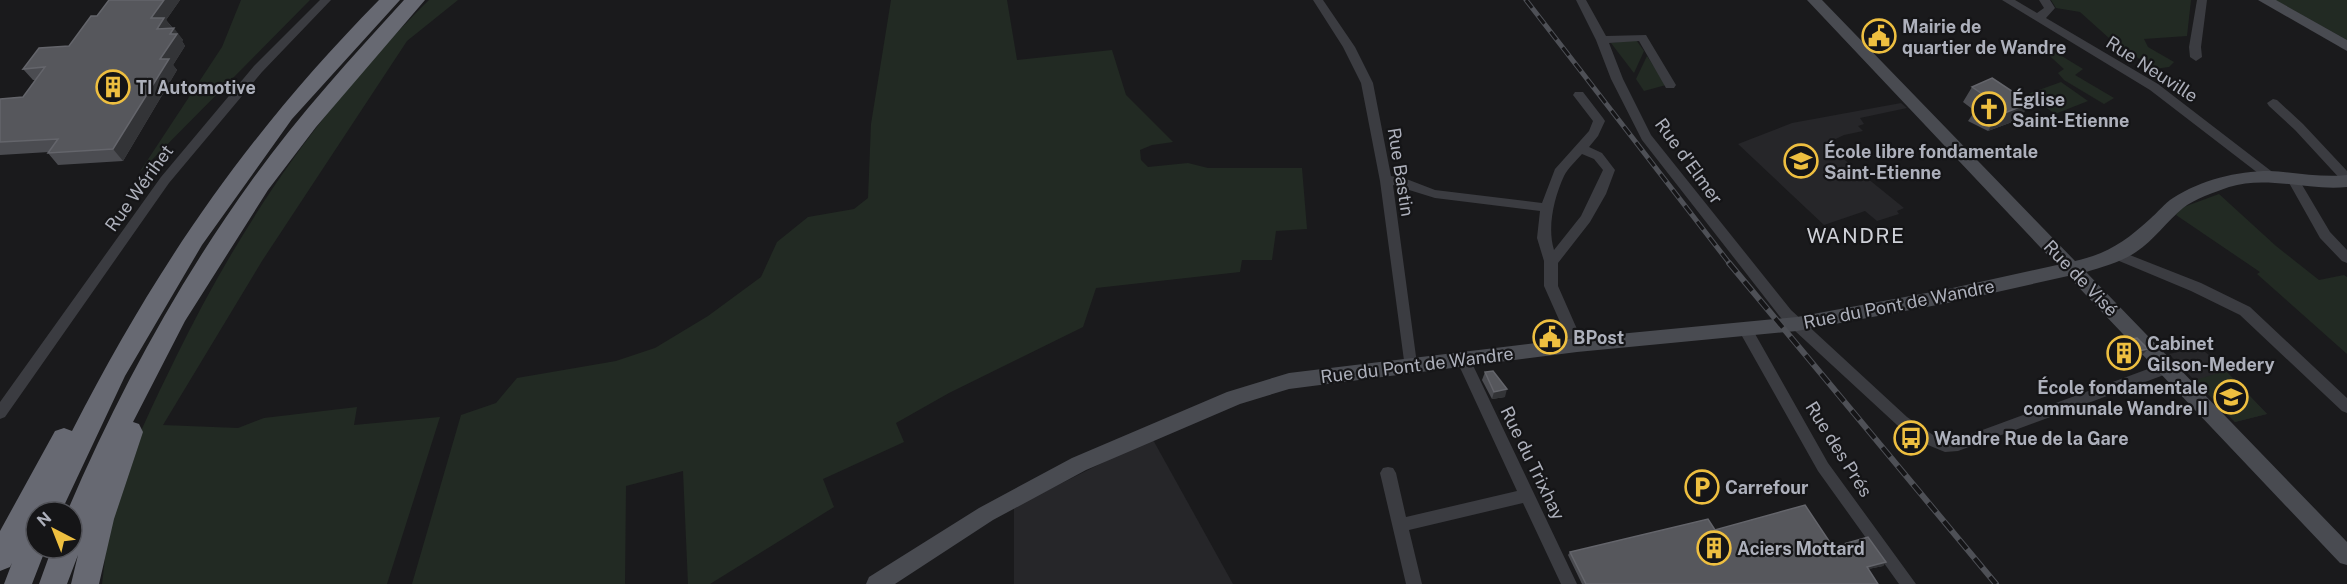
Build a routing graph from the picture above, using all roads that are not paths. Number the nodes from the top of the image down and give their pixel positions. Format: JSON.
{"nodes":[{"id":1,"x":326,"y":0,"type":"edge"},
{"id":2,"x":390,"y":0,"type":"edge"},
{"id":3,"x":415,"y":0,"type":"edge"},
{"id":4,"x":1318,"y":0,"type":"edge"},
{"id":5,"x":1581,"y":0,"type":"edge"},
{"id":6,"x":1814,"y":0,"type":"edge"},
{"id":7,"x":2007,"y":0,"type":"edge"},
{"id":8,"x":2044,"y":0,"type":"edge"},
{"id":9,"x":2202,"y":0,"type":"edge"},
{"id":10,"x":2265,"y":0,"type":"edge"},
{"id":11,"x":2037,"y":18,"type":"junction"},
{"id":12,"x":1602,"y":40,"type":"junction"},
{"id":13,"x":2347,"y":46,"type":"edge"},
{"id":14,"x":2196,"y":57,"type":"dead end"},
{"id":15,"x":1670,"y":85,"type":"dead end"},
{"id":16,"x":1579,"y":95,"type":"dead end"},
{"id":17,"x":2272,"y":103,"type":"dead end"},
{"id":18,"x":1581,"y":148,"type":"junction"},
{"id":19,"x":2271,"y":177,"type":"junction"},
{"id":20,"x":2347,"y":180,"type":"edge"},
{"id":21,"x":1386,"y":181,"type":"junction"},
{"id":22,"x":2294,"y":181,"type":"junction"},
{"id":23,"x":1547,"y":208,"type":"junction"},
{"id":24,"x":2117,"y":255,"type":"junction"},
{"id":25,"x":2347,"y":258,"type":"edge"},
{"id":26,"x":1551,"y":261,"type":"junction"},
{"id":27,"x":2072,"y":268,"type":"junction"},
{"id":28,"x":1797,"y":324,"type":"junction"},
{"id":29,"x":1745,"y":329,"type":"junction"},
{"id":30,"x":1577,"y":345,"type":"junction"},
{"id":31,"x":125,"y":351,"type":"junction"},
{"id":32,"x":1463,"y":358,"type":"junction"},
{"id":33,"x":1410,"y":364,"type":"junction"},
{"id":34,"x":2167,"y":368,"type":"junction"},
{"id":35,"x":141,"y":377,"type":"junction"},
{"id":36,"x":2347,"y":407,"type":"edge"},
{"id":37,"x":0,"y":413,"type":"edge"},
{"id":38,"x":1388,"y":473,"type":"dead end"},
{"id":39,"x":1527,"y":495,"type":"junction"},
{"id":40,"x":53,"y":500,"type":"edge"},
{"id":41,"x":84,"y":502,"type":"edge"},
{"id":42,"x":1400,"y":525,"type":"junction"},
{"id":43,"x":2347,"y":556,"type":"edge"},
{"id":44,"x":0,"y":558,"type":"edge"},
{"id":45,"x":27,"y":560,"type":"edge"},
{"id":46,"x":62,"y":560,"type":"edge"},
{"id":47,"x":18,"y":584,"type":"edge"},
{"id":48,"x":53,"y":584,"type":"edge"},
{"id":49,"x":85,"y":584,"type":"edge"},
{"id":50,"x":877,"y":584,"type":"edge"},
{"id":51,"x":1414,"y":584,"type":"edge"},
{"id":52,"x":1569,"y":584,"type":"edge"},
{"id":53,"x":1908,"y":584,"type":"edge"}],
"edges":[{"from":1,"to":37,"type":"street","name":"Rue Wérihet"},
{"from":2,"to":31,"type":"highway"},
{"from":3,"to":35,"type":"highway"},
{"from":4,"to":21,"type":"street","name":"Rue Bastin"},
{"from":5,"to":12,"type":"street","name":"Rue d'Elmer"},
{"from":6,"to":27,"type":"street","name":"Rue de Visé"},
{"from":7,"to":11,"type":"street","name":"Rue Neuville"},
{"from":8,"to":11,"type":"street"},
{"from":9,"to":14,"type":"street"},
{"from":10,"to":13,"type":"street"},
{"from":11,"to":19,"type":"street","name":"Rue Neuville"},
{"from":12,"to":15,"type":"street"},
{"from":12,"to":28,"type":"street","name":"Rue d'Elmer"},
{"from":16,"to":18,"type":"street"},
{"from":17,"to":20,"type":"street"},
{"from":18,"to":23,"type":"street"},
{"from":18,"to":26,"type":"street"},
{"from":19,"to":22,"type":"street"},
{"from":19,"to":24,"type":"street"},
{"from":20,"to":22,"type":"street"},
{"from":21,"to":23,"type":"street"},
{"from":21,"to":33,"type":"street","name":"Rue Bastin"},
{"from":22,"to":25,"type":"street"},
{"from":23,"to":26,"type":"street"},
{"from":24,"to":27,"type":"street","name":"Rue du Pont de Wandre"},
{"from":24,"to":36,"type":"street"},
{"from":26,"to":30,"type":"street"},
{"from":27,"to":28,"type":"street","name":"Rue du Pont de Wandre"},
{"from":27,"to":34,"type":"street","name":"Rue de Visé"},
{"from":28,"to":29,"type":"street","name":"Rue du Pont de Wandre"},
{"from":28,"to":34,"type":"street","name":"Rue d'Elmer"},
{"from":29,"to":30,"type":"street","name":"Rue du Pont de Wandre"},
{"from":29,"to":53,"type":"street","name":"Rue des Prés"},
{"from":30,"to":32,"type":"street","name":"Rue du Pont de Wandre"},
{"from":31,"to":40,"type":"highway"},
{"from":31,"to":44,"type":"highway"},
{"from":32,"to":33,"type":"street","name":"Rue du Pont de Wandre"},
{"from":32,"to":39,"type":"street","name":"Rue du Trixhay"},
{"from":33,"to":50,"type":"street","name":"Rue du Pont de Wandre"},
{"from":34,"to":43,"type":"street","name":"Rue de Visé"},
{"from":35,"to":41,"type":"highway"},
{"from":35,"to":49,"type":"highway"},
{"from":38,"to":42,"type":"street"},
{"from":39,"to":42,"type":"street"},
{"from":39,"to":52,"type":"street","name":"Rue du Trixhay"},
{"from":42,"to":51,"type":"street"},
{"from":45,"to":47,"type":"highway"},
{"from":46,"to":48,"type":"highway"}]}
